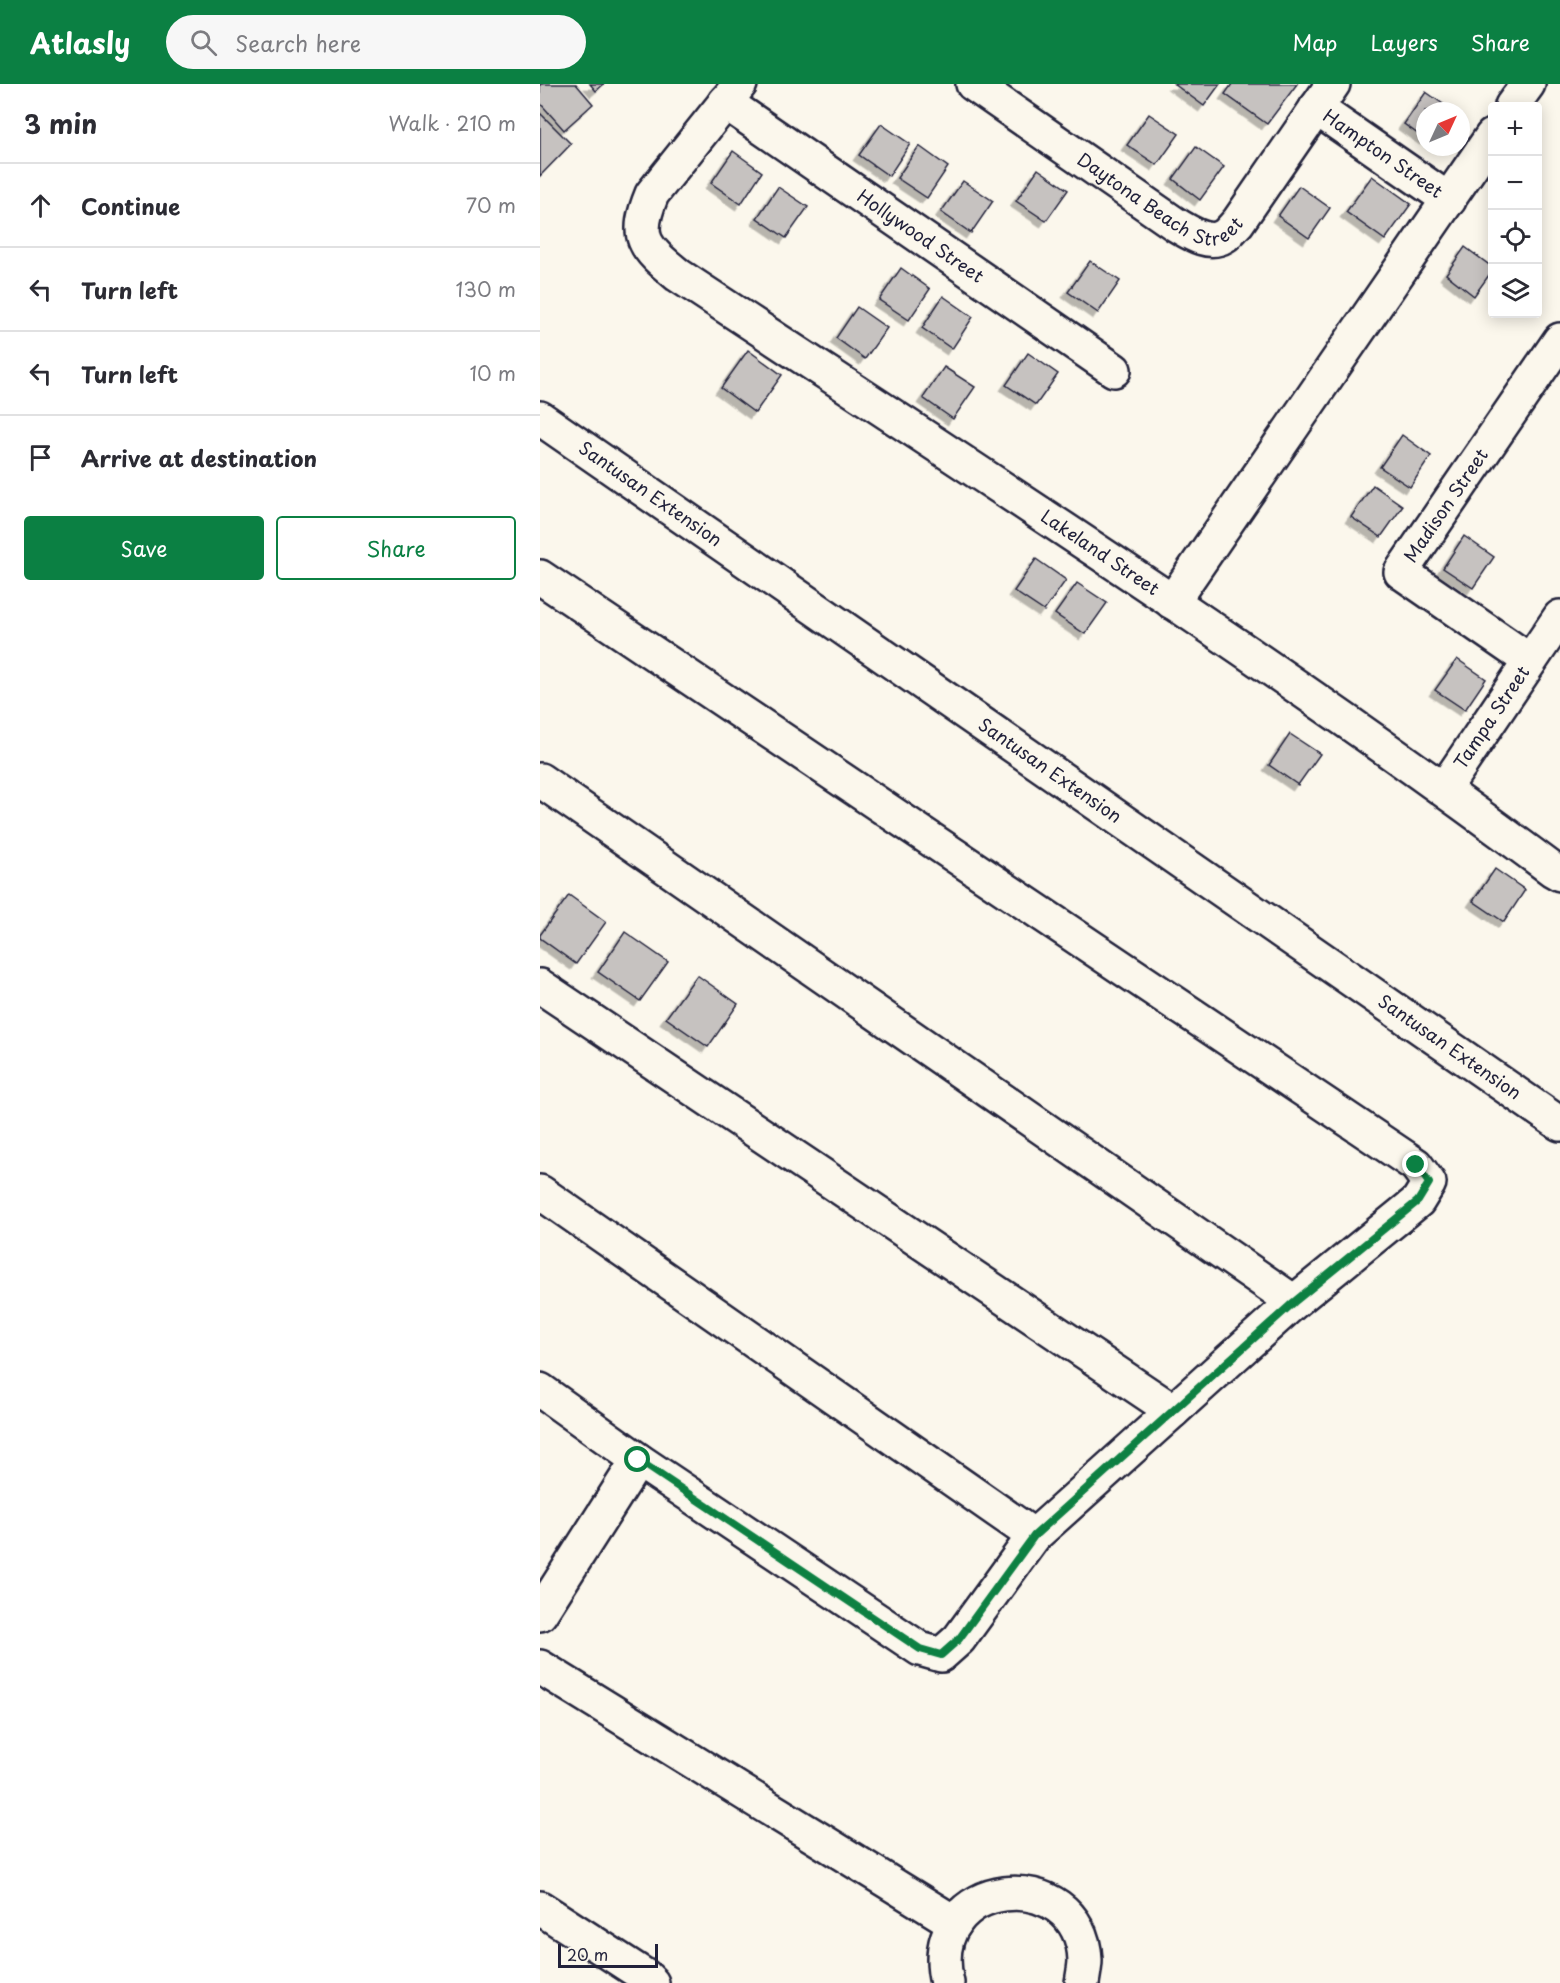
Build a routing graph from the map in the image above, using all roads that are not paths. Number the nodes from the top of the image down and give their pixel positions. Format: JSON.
{"nodes":[{"id":1,"x":973,"y":84,"type":"edge"},
{"id":2,"x":1528,"y":84,"type":"edge"},
{"id":3,"x":732,"y":93,"type":"edge"},
{"id":4,"x":1325,"y":96,"type":"edge"},
{"id":5,"x":1515,"y":102,"type":"edge"},
{"id":6,"x":1488,"y":142,"type":"edge"},
{"id":7,"x":1449,"y":200,"type":"junction"},
{"id":8,"x":1560,"y":340,"type":"edge"},
{"id":9,"x":1114,"y":370,"type":"dead end"},
{"id":10,"x":540,"y":418,"type":"edge"},
{"id":11,"x":540,"y":577,"type":"edge"},
{"id":12,"x":1172,"y":602,"type":"junction"},
{"id":13,"x":1560,"y":617,"type":"edge"},
{"id":14,"x":1530,"y":661,"type":"junction"},
{"id":15,"x":540,"y":780,"type":"edge"},
{"id":16,"x":1444,"y":789,"type":"junction"},
{"id":17,"x":1560,"y":874,"type":"edge"},
{"id":18,"x":540,"y":986,"type":"edge"},
{"id":19,"x":1560,"y":1124,"type":"edge"},
{"id":20,"x":540,"y":1192,"type":"edge"},
{"id":21,"x":1294,"y":1302,"type":"junction"},
{"id":22,"x":540,"y":1390,"type":"edge"},
{"id":23,"x":1173,"y":1411,"type":"junction"},
{"id":24,"x":638,"y":1460,"type":"junction"},
{"id":25,"x":1034,"y":1536,"type":"junction"},
{"id":26,"x":540,"y":1614,"type":"edge"},
{"id":27,"x":540,"y":1667,"type":"edge"},
{"id":28,"x":540,"y":1908,"type":"edge"},
{"id":29,"x":955,"y":1923,"type":"junction"},
{"id":30,"x":652,"y":1983,"type":"edge"},
{"id":31,"x":947,"y":1983,"type":"edge"},
{"id":32,"x":1082,"y":1983,"type":"edge"}],
"edges":[{"from":1,"to":4,"type":"street","name":"Daytona Beach Street"},
{"from":2,"to":5,"type":"street"},
{"from":3,"to":9,"type":"street","name":"Hollywood Street"},
{"from":3,"to":12,"type":"street","name":"Lakeland Street"},
{"from":4,"to":7,"type":"street","name":"Hampton Street"},
{"from":6,"to":7,"type":"street"},
{"from":7,"to":12,"type":"street"},
{"from":8,"to":14,"type":"street","name":"Madison Street"},
{"from":10,"to":19,"type":"street","name":"Santusan Extension"},
{"from":11,"to":21,"type":"street"},
{"from":12,"to":16,"type":"street","name":"Lakeland Street"},
{"from":13,"to":14,"type":"street","name":"Tampa Street"},
{"from":14,"to":16,"type":"street","name":"Tampa Street"},
{"from":15,"to":21,"type":"street"},
{"from":16,"to":17,"type":"street","name":"Lakeland Street"},
{"from":18,"to":23,"type":"street"},
{"from":20,"to":25,"type":"street"},
{"from":21,"to":23,"type":"street"},
{"from":22,"to":24,"type":"street"},
{"from":23,"to":25,"type":"street"},
{"from":24,"to":25,"type":"street"},
{"from":24,"to":26,"type":"street"},
{"from":27,"to":29,"type":"street"},
{"from":28,"to":30,"type":"street"},
{"from":29,"to":31,"type":"street"},
{"from":29,"to":32,"type":"street"}]}
